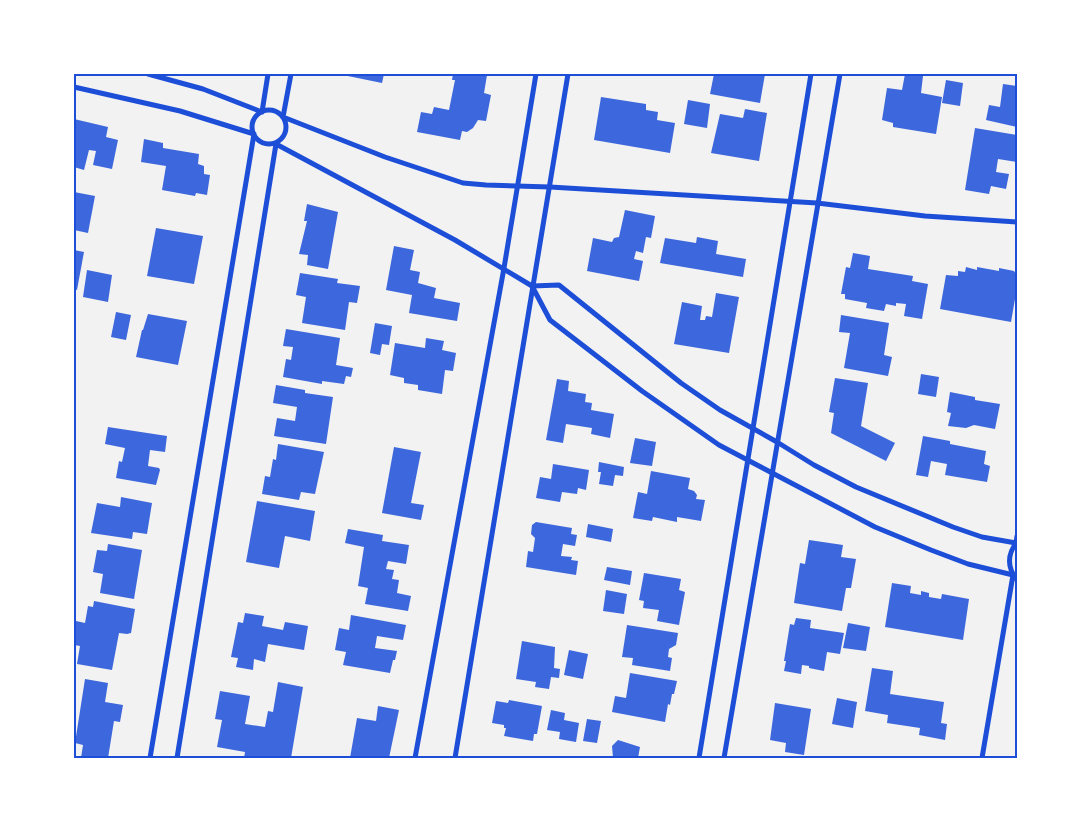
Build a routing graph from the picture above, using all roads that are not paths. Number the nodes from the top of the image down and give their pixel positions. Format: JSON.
{"nodes":[{"id":1,"x":148,"y":74,"type":"edge"},
{"id":2,"x":268,"y":74,"type":"edge"},
{"id":3,"x":290,"y":74,"type":"edge"},
{"id":4,"x":536,"y":74,"type":"edge"},
{"id":5,"x":568,"y":74,"type":"edge"},
{"id":6,"x":812,"y":74,"type":"edge"},
{"id":7,"x":840,"y":74,"type":"edge"},
{"id":8,"x":74,"y":87,"type":"edge"},
{"id":9,"x":262,"y":112,"type":"junction"},
{"id":10,"x":283,"y":117,"type":"junction"},
{"id":11,"x":254,"y":134,"type":"junction"},
{"id":12,"x":276,"y":144,"type":"junction"},
{"id":13,"x":517,"y":186,"type":"junction"},
{"id":14,"x":550,"y":187,"type":"junction"},
{"id":15,"x":790,"y":201,"type":"junction"},
{"id":16,"x":817,"y":203,"type":"junction"},
{"id":17,"x":1017,"y":222,"type":"edge"},
{"id":18,"x":504,"y":268,"type":"junction"},
{"id":19,"x":532,"y":286,"type":"junction"},
{"id":20,"x":752,"y":430,"type":"junction"},
{"id":21,"x":777,"y":442,"type":"junction"},
{"id":22,"x":748,"y":460,"type":"junction"},
{"id":23,"x":772,"y":473,"type":"junction"},
{"id":24,"x":1017,"y":536,"type":"edge"},
{"id":25,"x":1017,"y":542,"type":"edge"},
{"id":26,"x":1013,"y":575,"type":"junction"},
{"id":27,"x":1017,"y":580,"type":"edge"},
{"id":28,"x":150,"y":758,"type":"edge"},
{"id":29,"x":177,"y":758,"type":"edge"},
{"id":30,"x":415,"y":758,"type":"edge"},
{"id":31,"x":455,"y":758,"type":"edge"},
{"id":32,"x":699,"y":758,"type":"edge"},
{"id":33,"x":724,"y":758,"type":"edge"},
{"id":34,"x":982,"y":758,"type":"edge"}],
"edges":[{"from":1,"to":9,"type":"street"},
{"from":2,"to":9,"type":"street"},
{"from":3,"to":10,"type":"street"},
{"from":4,"to":13,"type":"street"},
{"from":5,"to":14,"type":"street"},
{"from":6,"to":15,"type":"street"},
{"from":7,"to":16,"type":"street"},
{"from":8,"to":11,"type":"street"},
{"from":9,"to":10,"type":"street"},
{"from":9,"to":11,"type":"street"},
{"from":10,"to":12,"type":"street"},
{"from":10,"to":13,"type":"street"},
{"from":11,"to":12,"type":"street"},
{"from":11,"to":28,"type":"street"},
{"from":12,"to":18,"type":"street"},
{"from":12,"to":29,"type":"street"},
{"from":13,"to":14,"type":"street"},
{"from":13,"to":18,"type":"street"},
{"from":14,"to":15,"type":"street"},
{"from":14,"to":19,"type":"street"},
{"from":15,"to":16,"type":"street"},
{"from":15,"to":20,"type":"street"},
{"from":16,"to":17,"type":"street"},
{"from":16,"to":21,"type":"street"},
{"from":18,"to":19,"type":"street"},
{"from":18,"to":30,"type":"street"},
{"from":19,"to":20,"type":"street"},
{"from":19,"to":22,"type":"street"},
{"from":19,"to":31,"type":"street"},
{"from":20,"to":21,"type":"street"},
{"from":20,"to":22,"type":"street"},
{"from":21,"to":23,"type":"street"},
{"from":21,"to":25,"type":"street"},
{"from":22,"to":23,"type":"street"},
{"from":22,"to":32,"type":"street"},
{"from":23,"to":26,"type":"street"},
{"from":23,"to":33,"type":"street"},
{"from":24,"to":25,"type":"street"},
{"from":25,"to":26,"type":"street"},
{"from":26,"to":27,"type":"street"},
{"from":26,"to":34,"type":"street"}]}
